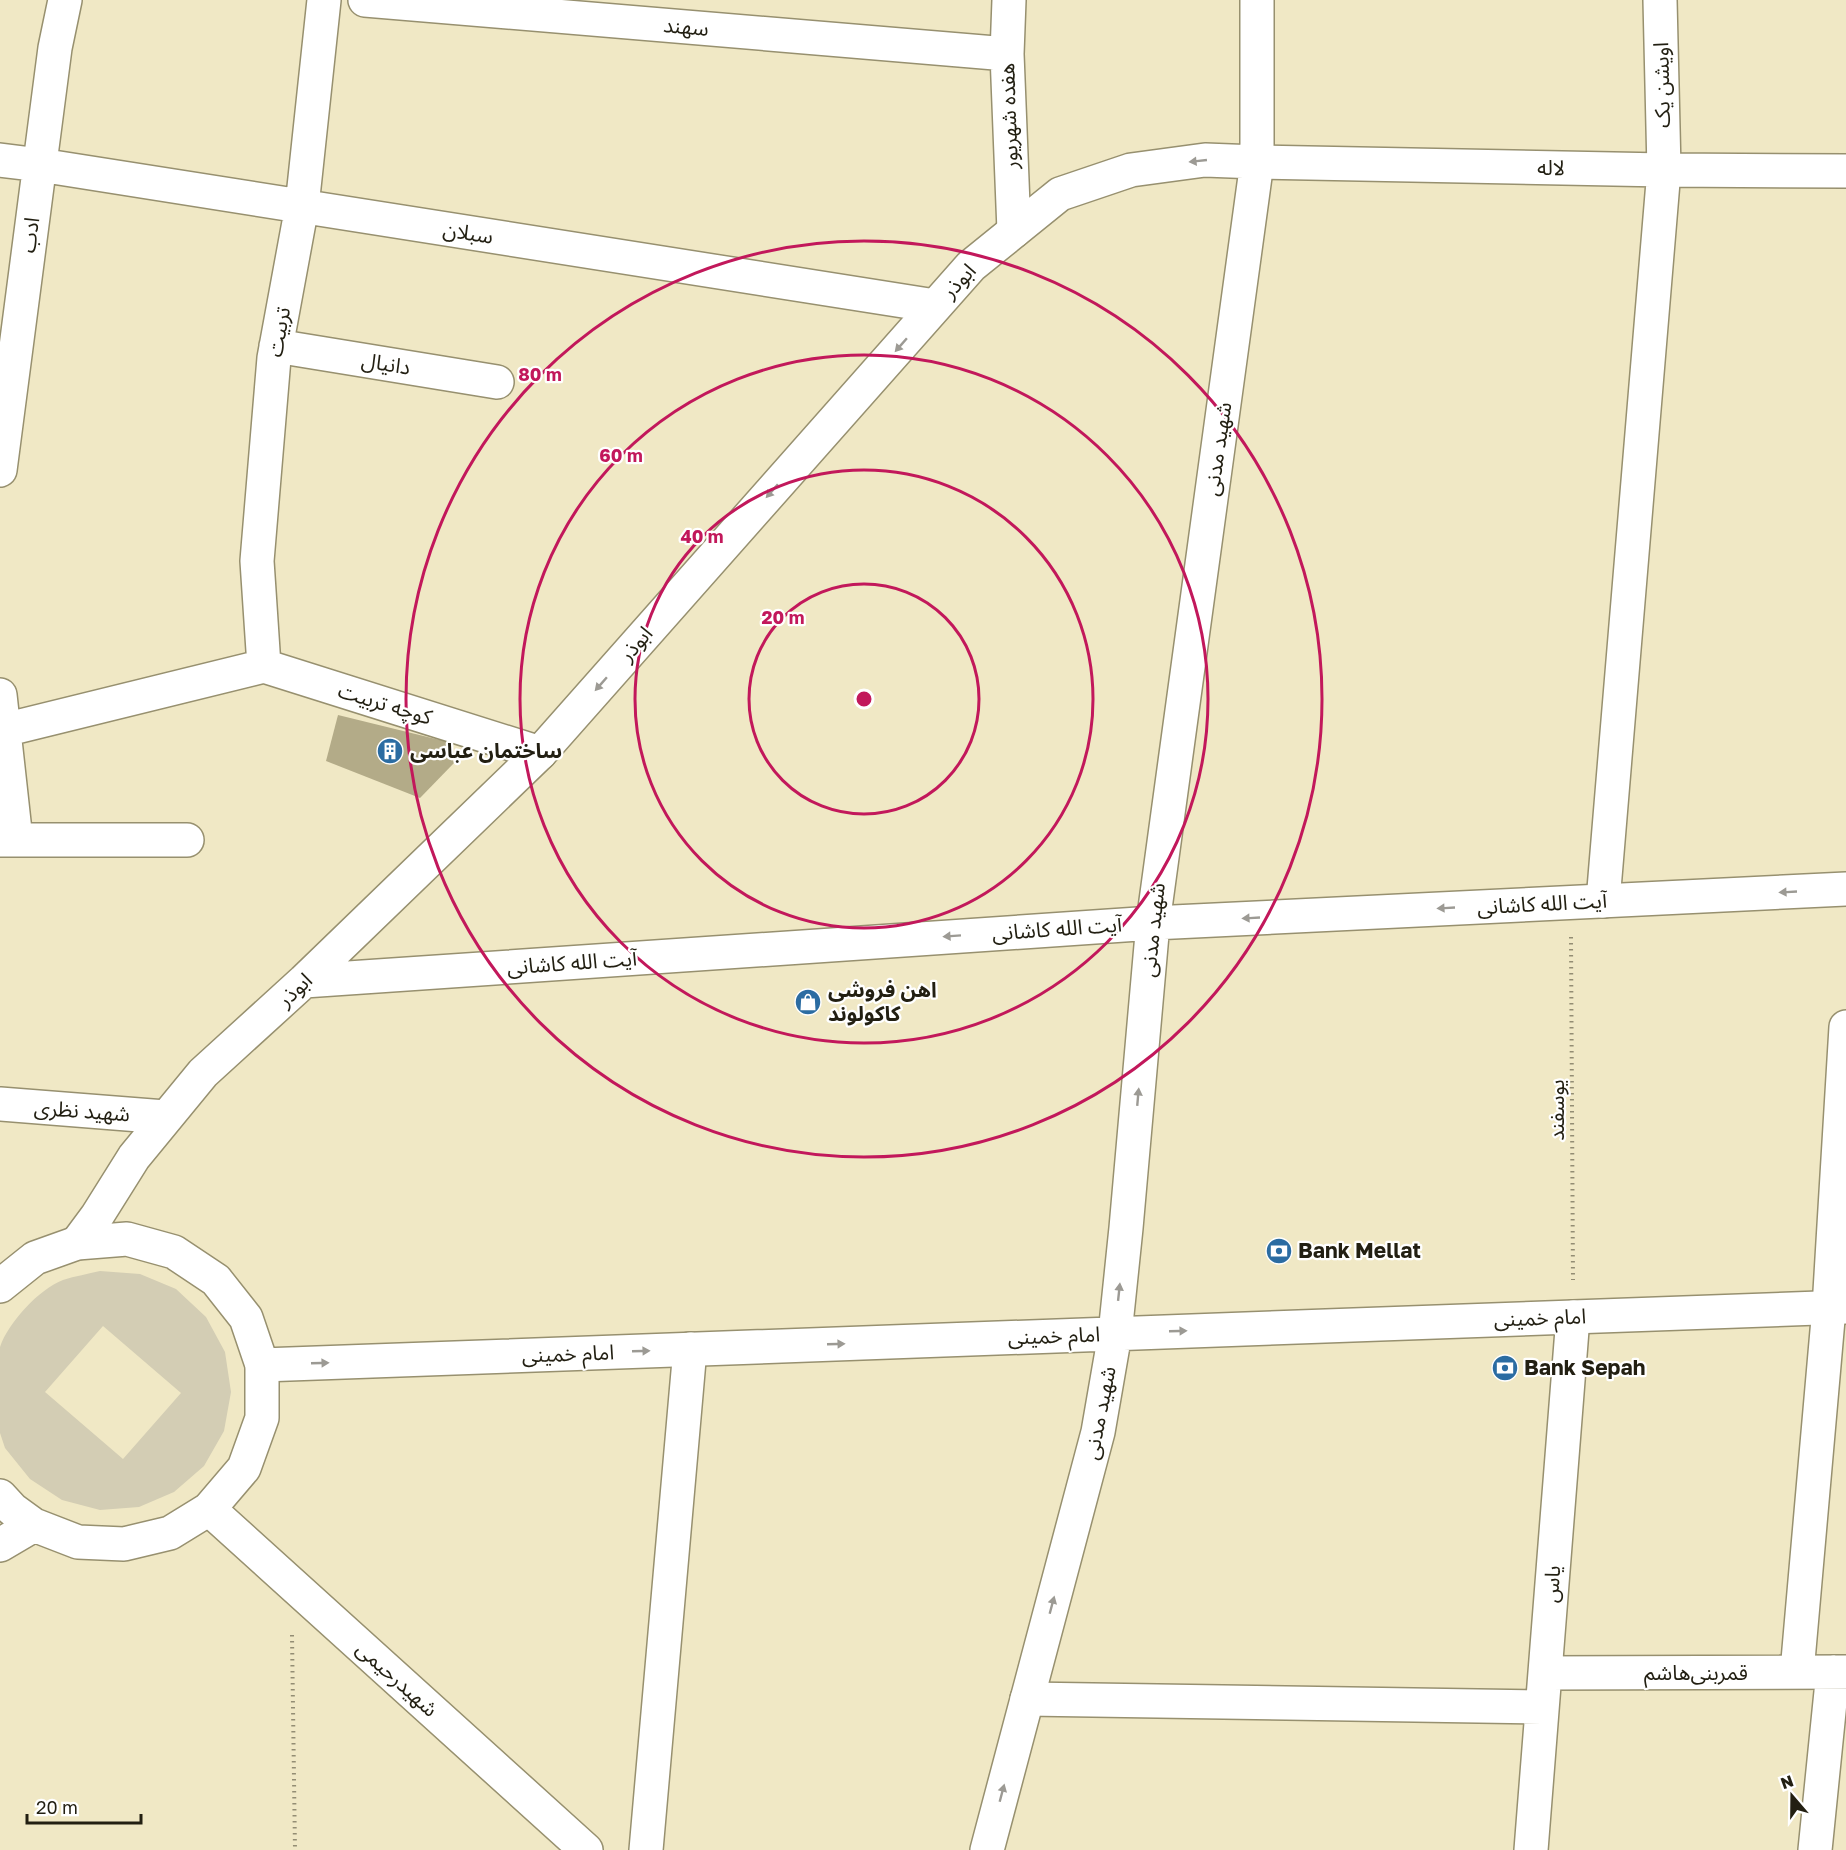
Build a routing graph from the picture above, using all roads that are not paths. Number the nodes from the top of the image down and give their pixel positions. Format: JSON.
{"nodes":[{"id":1,"x":65,"y":0,"type":"edge"},
{"id":2,"x":324,"y":0,"type":"edge"},
{"id":3,"x":365,"y":0,"type":"edge"},
{"id":4,"x":1009,"y":0,"type":"edge"},
{"id":5,"x":1257,"y":0,"type":"edge"},
{"id":6,"x":1660,"y":0,"type":"edge"},
{"id":7,"x":1006,"y":54,"type":"junction"},
{"id":8,"x":0,"y":160,"type":"edge"},
{"id":9,"x":1257,"y":162,"type":"junction"},
{"id":10,"x":40,"y":165,"type":"junction"},
{"id":11,"x":1664,"y":170,"type":"junction"},
{"id":12,"x":1846,"y":171,"type":"edge"},
{"id":13,"x":302,"y":206,"type":"junction"},
{"id":14,"x":1014,"y":231,"type":"junction"},
{"id":15,"x":935,"y":306,"type":"junction"},
{"id":16,"x":276,"y":346,"type":"junction"},
{"id":17,"x":497,"y":382,"type":"dead end"},
{"id":18,"x":0,"y":470,"type":"edge"},
{"id":19,"x":264,"y":666,"type":"junction"},
{"id":20,"x":0,"y":695,"type":"edge"},
{"id":21,"x":4,"y":730,"type":"junction"},
{"id":22,"x":540,"y":753,"type":"junction"},
{"id":23,"x":8,"y":840,"type":"edge"},
{"id":24,"x":187,"y":840,"type":"dead end"},
{"id":25,"x":1846,"y":889,"type":"edge"},
{"id":26,"x":1603,"y":901,"type":"junction"},
{"id":27,"x":1153,"y":922,"type":"junction"},
{"id":28,"x":304,"y":981,"type":"junction"},
{"id":29,"x":1846,"y":1026,"type":"edge"},
{"id":30,"x":0,"y":1104,"type":"edge"},
{"id":31,"x":165,"y":1117,"type":"junction"},
{"id":32,"x":77,"y":1242,"type":"junction"},
{"id":33,"x":0,"y":1286,"type":"edge"},
{"id":34,"x":1837,"y":1307,"type":"edge"},
{"id":35,"x":1573,"y":1317,"type":"junction"},
{"id":36,"x":1115,"y":1334,"type":"junction"},
{"id":37,"x":690,"y":1349,"type":"junction"},
{"id":38,"x":262,"y":1365,"type":"junction"},
{"id":39,"x":209,"y":1509,"type":"junction"},
{"id":40,"x":11,"y":1510,"type":"edge"},
{"id":41,"x":0,"y":1545,"type":"edge"},
{"id":42,"x":1797,"y":1672,"type":"junction"},
{"id":43,"x":1840,"y":1672,"type":"edge"},
{"id":44,"x":1545,"y":1673,"type":"junction"},
{"id":45,"x":1027,"y":1699,"type":"junction"},
{"id":46,"x":1542,"y":1707,"type":"junction"},
{"id":47,"x":586,"y":1850,"type":"edge"},
{"id":48,"x":646,"y":1850,"type":"edge"},
{"id":49,"x":987,"y":1850,"type":"edge"},
{"id":50,"x":1531,"y":1850,"type":"edge"},
{"id":51,"x":1815,"y":1850,"type":"edge"}],
"edges":[{"from":1,"to":10,"type":"street","name":"ادب"},
{"from":2,"to":13,"type":"street","name":"تربیت"},
{"from":3,"to":7,"type":"street","name":"سهند"},
{"from":4,"to":7,"type":"street","name":"هفده شهریور"},
{"from":5,"to":9,"type":"street","name":"شهید مدنی"},
{"from":6,"to":11,"type":"street","name":"اویشن یک"},
{"from":7,"to":14,"type":"street","name":"هفده شهریور"},
{"from":8,"to":10,"type":"street","name":"سبلان"},
{"from":9,"to":11,"type":"street","name":"لاله"},
{"from":9,"to":14,"type":"street","name":"ابوذر","one_way":true},
{"from":9,"to":27,"type":"street","name":"شهید مدنی"},
{"from":10,"to":13,"type":"street","name":"سبلان"},
{"from":10,"to":18,"type":"street","name":"ادب"},
{"from":11,"to":12,"type":"street","name":"لاله"},
{"from":11,"to":26,"type":"street","name":"اویشن یک"},
{"from":13,"to":15,"type":"street","name":"سبلان"},
{"from":13,"to":16,"type":"street","name":"تربیت"},
{"from":14,"to":15,"type":"street","name":"ابوذر"},
{"from":15,"to":22,"type":"street","name":"ابوذر","one_way":true},
{"from":16,"to":17,"type":"street","name":"دانیال"},
{"from":16,"to":19,"type":"street","name":"تربیت"},
{"from":19,"to":21,"type":"street"},
{"from":19,"to":22,"type":"street","name":"کوچه تربیت"},
{"from":20,"to":21,"type":"street"},
{"from":21,"to":23,"type":"street"},
{"from":22,"to":28,"type":"street","name":"ابوذر"},
{"from":23,"to":24,"type":"street"},
{"from":25,"to":26,"type":"street","name":"آیت الله کاشانی","one_way":true},
{"from":26,"to":27,"type":"street","name":"آیت الله کاشانی","one_way":true},
{"from":27,"to":28,"type":"street","name":"آیت الله کاشانی","one_way":true},
{"from":36,"to":27,"type":"street","name":"شهید مدنی","one_way":true},
{"from":28,"to":31,"type":"street","name":"ابوذر"},
{"from":29,"to":34,"type":"street"},
{"from":30,"to":31,"type":"street","name":"شهید نظری"},
{"from":31,"to":32,"type":"street","name":"ابوذر"},
{"from":32,"to":33,"type":"street"},
{"from":32,"to":38,"type":"street"},
{"from":34,"to":35,"type":"street","name":"امام خمینی"},
{"from":34,"to":42,"type":"street"},
{"from":36,"to":35,"type":"street","name":"امام خمینی","one_way":true},
{"from":35,"to":44,"type":"street","name":"یاس"},
{"from":37,"to":36,"type":"street","name":"امام خمینی","one_way":true},
{"from":45,"to":36,"type":"street","name":"شهید مدنی","one_way":true},
{"from":38,"to":37,"type":"street","name":"امام خمینی","one_way":true},
{"from":37,"to":48,"type":"street"},
{"from":38,"to":39,"type":"street"},
{"from":39,"to":40,"type":"street"},
{"from":39,"to":47,"type":"street","name":"شهیدرحیمی"},
{"from":40,"to":41,"type":"street"},
{"from":42,"to":43,"type":"street","name":"قمربنی‌هاشم"},
{"from":42,"to":44,"type":"street","name":"قمربنی‌هاشم"},
{"from":43,"to":51,"type":"street"},
{"from":44,"to":46,"type":"street","name":"یاس"},
{"from":45,"to":46,"type":"street"},
{"from":49,"to":45,"type":"street","name":"شهید مدنی","one_way":true},
{"from":46,"to":50,"type":"street","name":"یاس"}]}
